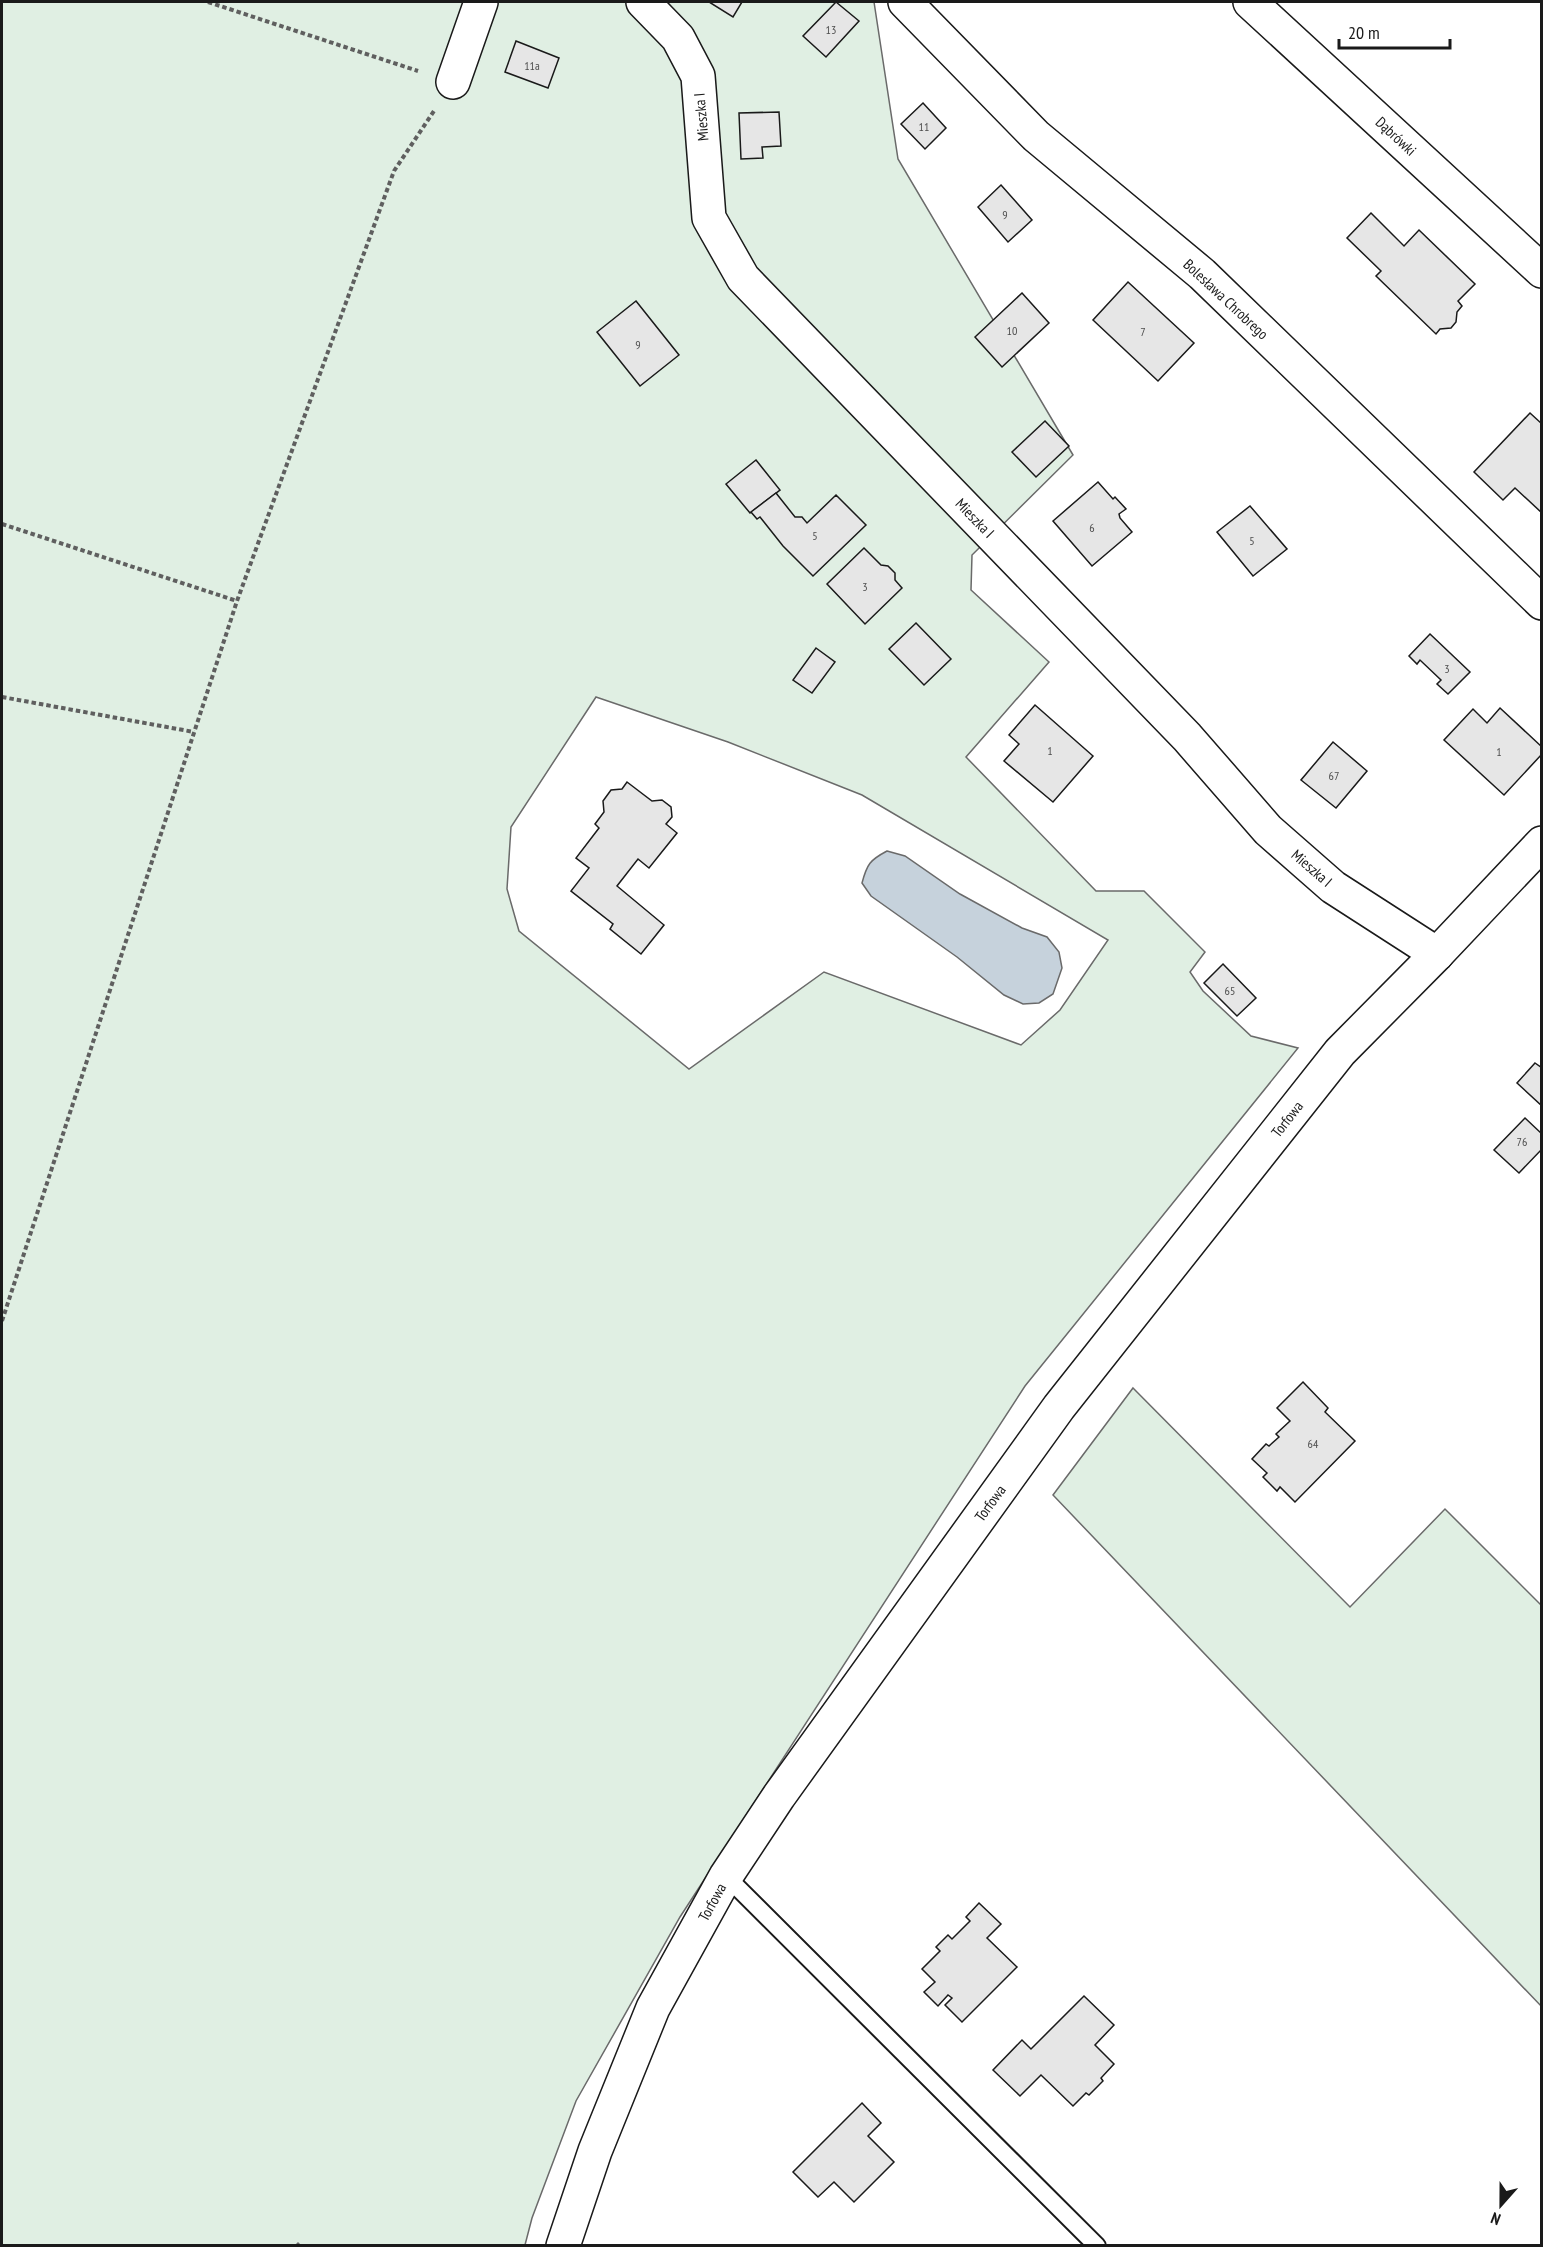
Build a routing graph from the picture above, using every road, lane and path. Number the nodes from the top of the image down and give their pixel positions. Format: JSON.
{"nodes":[{"id":1,"x":208,"y":2,"type":"edge"},
{"id":2,"x":481,"y":2,"type":"edge"},
{"id":3,"x":643,"y":2,"type":"edge"},
{"id":4,"x":905,"y":2,"type":"edge"},
{"id":5,"x":1250,"y":2,"type":"edge"},
{"id":6,"x":453,"y":82,"type":"junction"},
{"id":7,"x":1542,"y":271,"type":"edge"},
{"id":8,"x":2,"y":524,"type":"edge"},
{"id":9,"x":237,"y":601,"type":"junction"},
{"id":10,"x":1542,"y":603,"type":"edge"},
{"id":11,"x":2,"y":697,"type":"edge"},
{"id":12,"x":194,"y":732,"type":"junction"},
{"id":13,"x":1542,"y":843,"type":"edge"},
{"id":14,"x":1437,"y":954,"type":"junction"},
{"id":15,"x":2,"y":1322,"type":"edge"},
{"id":16,"x":726,"y":1876,"type":"junction"},
{"id":17,"x":563,"y":2246,"type":"edge"},
{"id":18,"x":1097,"y":2246,"type":"edge"}],
"edges":[{"from":1,"to":6,"type":"path"},
{"from":2,"to":6,"type":"street"},
{"from":3,"to":14,"type":"street","name":"Mieszka I"},
{"from":4,"to":10,"type":"street","name":"Bolesława Chrobrego"},
{"from":5,"to":7,"type":"street","name":"Dąbrówki"},
{"from":6,"to":9,"type":"path"},
{"from":8,"to":9,"type":"path"},
{"from":9,"to":12,"type":"path"},
{"from":11,"to":12,"type":"path"},
{"from":12,"to":15,"type":"path"},
{"from":13,"to":14,"type":"street","name":"Torfowa"},
{"from":14,"to":16,"type":"street","name":"Torfowa"},
{"from":16,"to":17,"type":"street","name":"Torfowa"},
{"from":16,"to":18,"type":"lane"}]}
